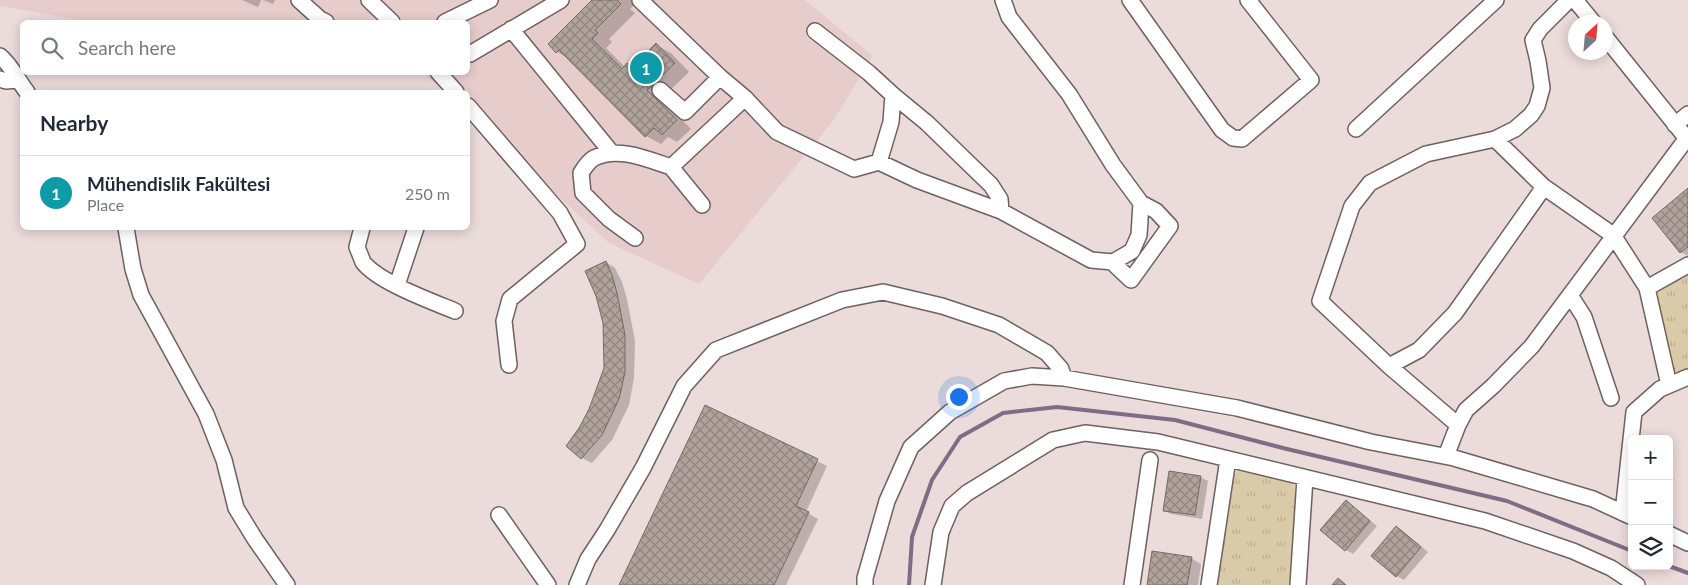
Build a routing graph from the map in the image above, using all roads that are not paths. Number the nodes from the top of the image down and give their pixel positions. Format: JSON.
{"nodes":[{"id":1,"x":299,"y":0,"type":"edge"},
{"id":2,"x":369,"y":0,"type":"edge"},
{"id":3,"x":490,"y":0,"type":"edge"},
{"id":4,"x":561,"y":0,"type":"edge"},
{"id":5,"x":640,"y":0,"type":"edge"},
{"id":6,"x":1003,"y":0,"type":"edge"},
{"id":7,"x":1130,"y":0,"type":"edge"},
{"id":8,"x":1248,"y":0,"type":"edge"},
{"id":9,"x":1496,"y":0,"type":"edge"},
{"id":10,"x":1569,"y":0,"type":"edge"},
{"id":11,"x":1575,"y":0,"type":"edge"},
{"id":12,"x":1587,"y":15,"type":"edge"},
{"id":13,"x":322,"y":20,"type":"edge"},
{"id":14,"x":390,"y":20,"type":"edge"},
{"id":15,"x":450,"y":20,"type":"edge"},
{"id":16,"x":511,"y":29,"type":"junction"},
{"id":17,"x":815,"y":31,"type":"dead end"},
{"id":18,"x":1613,"y":47,"type":"edge"},
{"id":19,"x":470,"y":54,"type":"dead end"},
{"id":20,"x":0,"y":56,"type":"edge"},
{"id":21,"x":441,"y":75,"type":"edge"},
{"id":22,"x":720,"y":77,"type":"junction"},
{"id":23,"x":0,"y":79,"type":"edge"},
{"id":24,"x":17,"y":80,"type":"junction"},
{"id":25,"x":25,"y":90,"type":"edge"},
{"id":26,"x":454,"y":90,"type":"edge"},
{"id":27,"x":660,"y":90,"type":"dead end"},
{"id":28,"x":893,"y":95,"type":"junction"},
{"id":29,"x":745,"y":98,"type":"junction"},
{"id":30,"x":470,"y":108,"type":"edge"},
{"id":31,"x":1688,"y":114,"type":"edge"},
{"id":32,"x":1675,"y":125,"type":"junction"},
{"id":33,"x":1356,"y":129,"type":"dead end"},
{"id":34,"x":1495,"y":139,"type":"junction"},
{"id":35,"x":1687,"y":139,"type":"edge"},
{"id":36,"x":611,"y":152,"type":"junction"},
{"id":37,"x":879,"y":162,"type":"junction"},
{"id":38,"x":671,"y":167,"type":"junction"},
{"id":39,"x":1544,"y":187,"type":"junction"},
{"id":40,"x":1141,"y":203,"type":"junction"},
{"id":41,"x":702,"y":205,"type":"dead end"},
{"id":42,"x":1001,"y":211,"type":"junction"},
{"id":43,"x":126,"y":230,"type":"edge"},
{"id":44,"x":361,"y":230,"type":"edge"},
{"id":45,"x":415,"y":230,"type":"edge"},
{"id":46,"x":1613,"y":235,"type":"junction"},
{"id":47,"x":635,"y":238,"type":"dead end"},
{"id":48,"x":1112,"y":262,"type":"junction"},
{"id":49,"x":1688,"y":265,"type":"edge"},
{"id":50,"x":397,"y":285,"type":"junction"},
{"id":51,"x":1647,"y":288,"type":"junction"},
{"id":52,"x":1570,"y":295,"type":"junction"},
{"id":53,"x":455,"y":311,"type":"dead end"},
{"id":54,"x":509,"y":365,"type":"dead end"},
{"id":55,"x":1389,"y":366,"type":"junction"},
{"id":56,"x":1688,"y":377,"type":"edge"},
{"id":57,"x":1064,"y":378,"type":"junction"},
{"id":58,"x":1669,"y":385,"type":"junction"},
{"id":59,"x":1611,"y":398,"type":"dead end"},
{"id":60,"x":1458,"y":424,"type":"junction"},
{"id":61,"x":1446,"y":456,"type":"junction"},
{"id":62,"x":1228,"y":459,"type":"junction"},
{"id":63,"x":1150,"y":460,"type":"dead end"},
{"id":64,"x":1305,"y":478,"type":"junction"},
{"id":65,"x":499,"y":515,"type":"dead end"},
{"id":66,"x":1627,"y":515,"type":"edge"},
{"id":67,"x":1673,"y":536,"type":"edge"},
{"id":68,"x":1688,"y":543,"type":"edge"},
{"id":69,"x":287,"y":585,"type":"edge"},
{"id":70,"x":548,"y":585,"type":"edge"},
{"id":71,"x":577,"y":585,"type":"edge"},
{"id":72,"x":865,"y":585,"type":"edge"},
{"id":73,"x":933,"y":585,"type":"edge"},
{"id":74,"x":1132,"y":585,"type":"edge"},
{"id":75,"x":1209,"y":585,"type":"edge"},
{"id":76,"x":1298,"y":585,"type":"edge"},
{"id":77,"x":1637,"y":585,"type":"edge"}],
"edges":[{"from":1,"to":13,"type":"street"},
{"from":2,"to":14,"type":"street"},
{"from":3,"to":15,"type":"street"},
{"from":4,"to":16,"type":"street"},
{"from":5,"to":22,"type":"street"},
{"from":6,"to":40,"type":"street"},
{"from":7,"to":8,"type":"street"},
{"from":9,"to":33,"type":"street"},
{"from":10,"to":34,"type":"street"},
{"from":11,"to":12,"type":"street"},
{"from":16,"to":19,"type":"street"},
{"from":16,"to":36,"type":"street"},
{"from":17,"to":28,"type":"street"},
{"from":18,"to":32,"type":"street"},
{"from":20,"to":24,"type":"street"},
{"from":21,"to":26,"type":"street"},
{"from":22,"to":27,"type":"street"},
{"from":22,"to":29,"type":"street"},
{"from":23,"to":24,"type":"street"},
{"from":24,"to":25,"type":"street"},
{"from":28,"to":37,"type":"street"},
{"from":28,"to":42,"type":"street"},
{"from":29,"to":37,"type":"street"},
{"from":29,"to":38,"type":"street"},
{"from":30,"to":54,"type":"street"},
{"from":31,"to":32,"type":"street"},
{"from":32,"to":35,"type":"street"},
{"from":34,"to":39,"type":"street"},
{"from":34,"to":55,"type":"street"},
{"from":35,"to":46,"type":"street"},
{"from":36,"to":38,"type":"street"},
{"from":36,"to":47,"type":"street"},
{"from":37,"to":42,"type":"street"},
{"from":38,"to":41,"type":"street"},
{"from":39,"to":46,"type":"street"},
{"from":39,"to":55,"type":"street"},
{"from":40,"to":48,"type":"street"},
{"from":40,"to":48,"type":"street"},
{"from":42,"to":48,"type":"street"},
{"from":43,"to":69,"type":"street"},
{"from":44,"to":50,"type":"street"},
{"from":45,"to":50,"type":"street"},
{"from":46,"to":51,"type":"street"},
{"from":46,"to":52,"type":"street"},
{"from":49,"to":51,"type":"street"},
{"from":50,"to":53,"type":"street"},
{"from":51,"to":58,"type":"street"},
{"from":52,"to":59,"type":"street"},
{"from":52,"to":60,"type":"street"},
{"from":55,"to":60,"type":"street"},
{"from":56,"to":58,"type":"street"},
{"from":57,"to":61,"type":"street"},
{"from":57,"to":71,"type":"street"},
{"from":57,"to":72,"type":"street"},
{"from":58,"to":66,"type":"street"},
{"from":60,"to":61,"type":"street"},
{"from":61,"to":66,"type":"street"},
{"from":62,"to":64,"type":"street"},
{"from":62,"to":73,"type":"street"},
{"from":62,"to":75,"type":"street"},
{"from":63,"to":74,"type":"street"},
{"from":64,"to":76,"type":"street"},
{"from":64,"to":77,"type":"street"},
{"from":65,"to":70,"type":"street"},
{"from":67,"to":68,"type":"street"}]}
